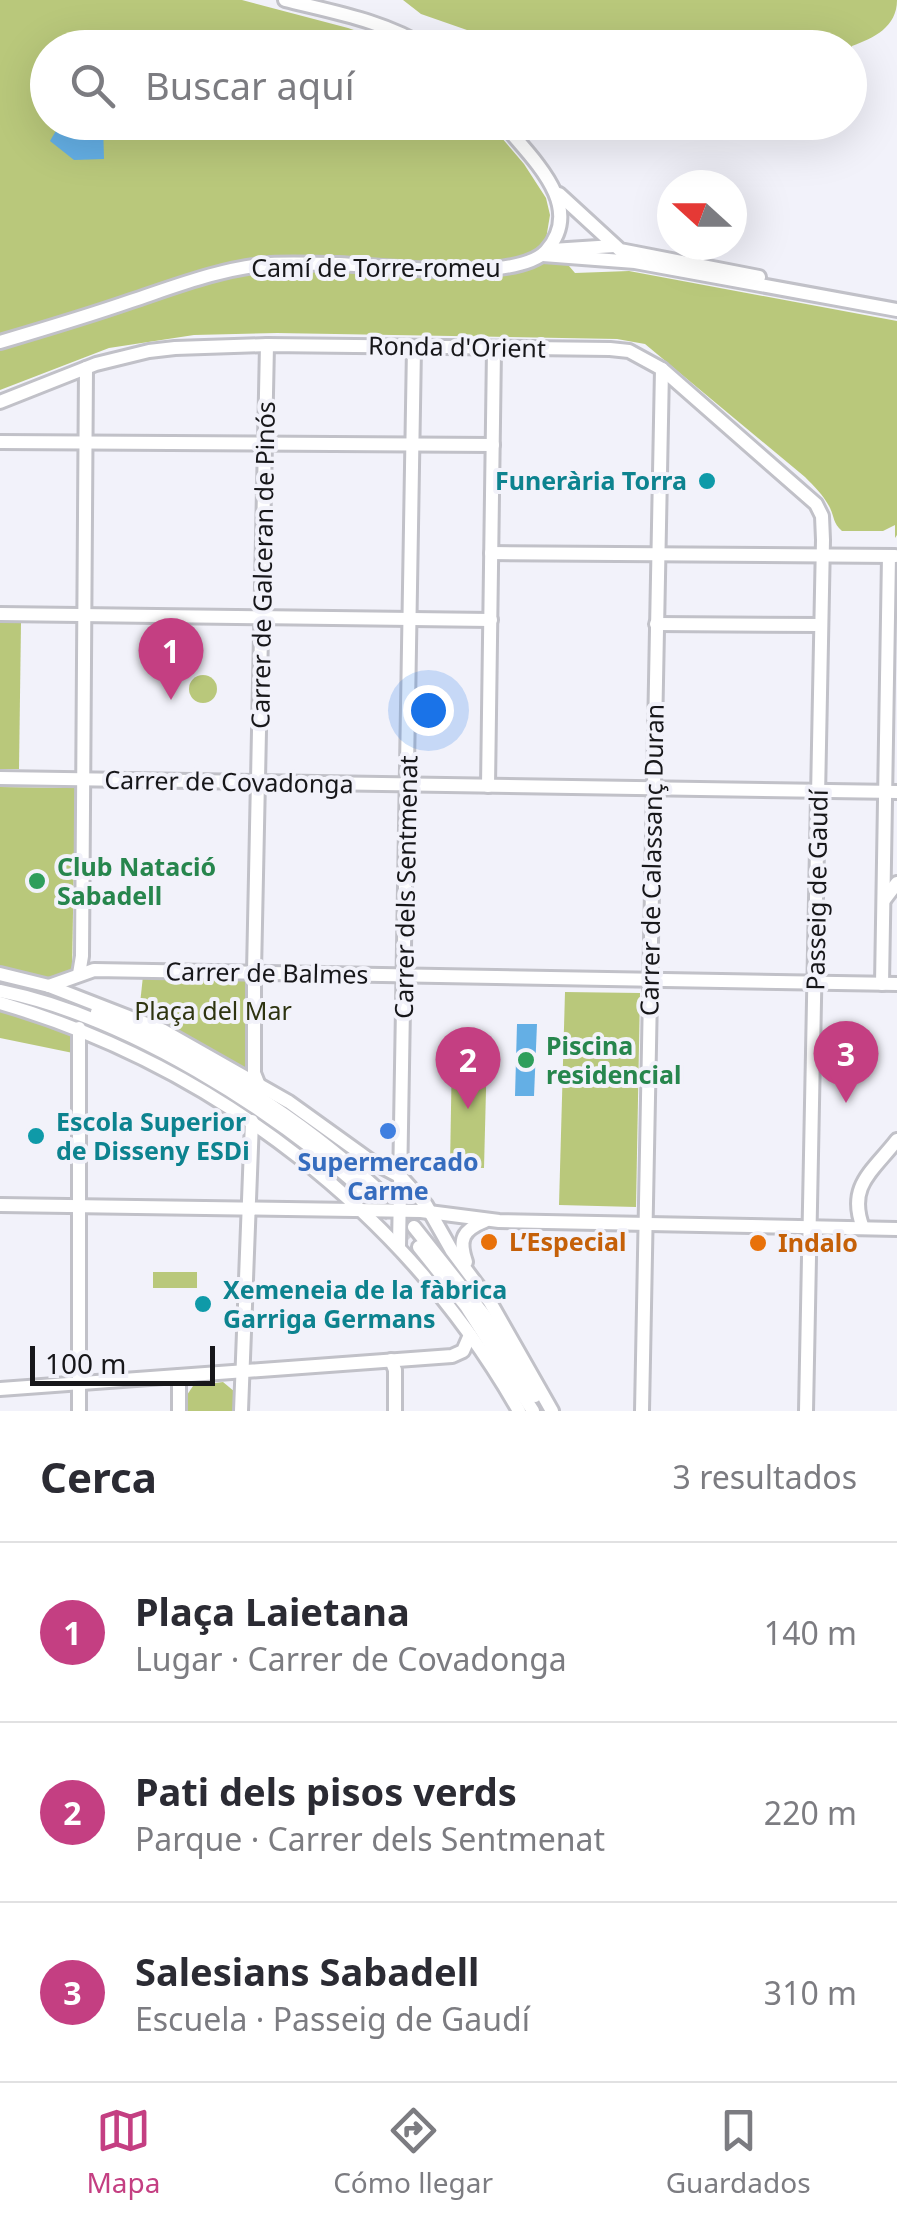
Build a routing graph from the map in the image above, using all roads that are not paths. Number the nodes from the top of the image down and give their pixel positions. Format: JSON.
{"nodes":[{"id":1,"x":285,"y":0,"type":"edge"},
{"id":2,"x":391,"y":30,"type":"edge"},
{"id":3,"x":516,"y":140,"type":"edge"},
{"id":4,"x":557,"y":192,"type":"junction"},
{"id":5,"x":614,"y":246,"type":"junction"},
{"id":6,"x":544,"y":253,"type":"junction"},
{"id":7,"x":781,"y":290,"type":"junction"},
{"id":8,"x":897,"y":310,"type":"edge"},
{"id":9,"x":0,"y":342,"type":"edge"},
{"id":10,"x":267,"y":345,"type":"junction"},
{"id":11,"x":414,"y":347,"type":"junction"},
{"id":12,"x":494,"y":348,"type":"junction"},
{"id":13,"x":86,"y":368,"type":"junction"},
{"id":14,"x":662,"y":369,"type":"junction"},
{"id":15,"x":0,"y":402,"type":"edge"},
{"id":16,"x":0,"y":442,"type":"edge"},
{"id":17,"x":86,"y":443,"type":"junction"},
{"id":18,"x":265,"y":444,"type":"junction"},
{"id":19,"x":414,"y":445,"type":"junction"},
{"id":20,"x":493,"y":446,"type":"junction"},
{"id":21,"x":657,"y":553,"type":"junction"},
{"id":22,"x":492,"y":554,"type":"junction"},
{"id":23,"x":822,"y":554,"type":"junction"},
{"id":24,"x":893,"y":556,"type":"edge"},
{"id":25,"x":893,"y":603,"type":"edge"},
{"id":26,"x":0,"y":614,"type":"edge"},
{"id":27,"x":86,"y":615,"type":"junction"},
{"id":28,"x":262,"y":616,"type":"junction"},
{"id":29,"x":411,"y":620,"type":"junction"},
{"id":30,"x":490,"y":620,"type":"junction"},
{"id":31,"x":656,"y":624,"type":"junction"},
{"id":32,"x":822,"y":625,"type":"junction"},
{"id":33,"x":897,"y":670,"type":"edge"},
{"id":34,"x":887,"y":686,"type":"junction"},
{"id":35,"x":0,"y":778,"type":"edge"},
{"id":36,"x":84,"y":779,"type":"junction"},
{"id":37,"x":258,"y":782,"type":"junction"},
{"id":38,"x":408,"y":786,"type":"junction"},
{"id":39,"x":488,"y":786,"type":"junction"},
{"id":40,"x":654,"y":789,"type":"junction"},
{"id":41,"x":819,"y":791,"type":"junction"},
{"id":42,"x":891,"y":791,"type":"edge"},
{"id":43,"x":897,"y":882,"type":"edge"},
{"id":44,"x":884,"y":900,"type":"junction"},
{"id":45,"x":254,"y":972,"type":"junction"},
{"id":46,"x":79,"y":974,"type":"junction"},
{"id":47,"x":405,"y":975,"type":"junction"},
{"id":48,"x":0,"y":978,"type":"edge"},
{"id":49,"x":650,"y":979,"type":"junction"},
{"id":50,"x":816,"y":984,"type":"junction"},
{"id":51,"x":890,"y":984,"type":"edge"},
{"id":52,"x":50,"y":986,"type":"junction"},
{"id":53,"x":0,"y":997,"type":"edge"},
{"id":54,"x":79,"y":1028,"type":"junction"},
{"id":55,"x":258,"y":1083,"type":"junction"},
{"id":56,"x":252,"y":1121,"type":"junction"},
{"id":57,"x":897,"y":1140,"type":"edge"},
{"id":58,"x":400,"y":1178,"type":"junction"},
{"id":59,"x":0,"y":1205,"type":"edge"},
{"id":60,"x":78,"y":1207,"type":"junction"},
{"id":61,"x":247,"y":1210,"type":"junction"},
{"id":62,"x":361,"y":1212,"type":"junction"},
{"id":63,"x":404,"y":1212,"type":"junction"},
{"id":64,"x":431,"y":1212,"type":"junction"},
{"id":65,"x":486,"y":1220,"type":"junction"},
{"id":66,"x":645,"y":1224,"type":"junction"},
{"id":67,"x":810,"y":1227,"type":"junction"},
{"id":68,"x":863,"y":1228,"type":"junction"},
{"id":69,"x":897,"y":1229,"type":"edge"},
{"id":70,"x":399,"y":1247,"type":"junction"},
{"id":71,"x":474,"y":1278,"type":"junction"},
{"id":72,"x":470,"y":1335,"type":"junction"},
{"id":73,"x":391,"y":1360,"type":"junction"},
{"id":74,"x":241,"y":1373,"type":"junction"},
{"id":75,"x":179,"y":1376,"type":"junction"},
{"id":76,"x":79,"y":1384,"type":"junction"},
{"id":77,"x":0,"y":1389,"type":"edge"},
{"id":78,"x":78,"y":1411,"type":"edge"},
{"id":79,"x":179,"y":1411,"type":"edge"},
{"id":80,"x":241,"y":1411,"type":"edge"},
{"id":81,"x":394,"y":1411,"type":"edge"},
{"id":82,"x":519,"y":1411,"type":"edge"},
{"id":83,"x":532,"y":1411,"type":"edge"},
{"id":84,"x":543,"y":1411,"type":"edge"},
{"id":85,"x":552,"y":1411,"type":"edge"},
{"id":86,"x":642,"y":1411,"type":"edge"},
{"id":87,"x":806,"y":1411,"type":"edge"}],
"edges":[{"from":1,"to":2,"type":"street"},
{"from":3,"to":4,"type":"street"},
{"from":4,"to":5,"type":"street"},
{"from":4,"to":6,"type":"street"},
{"from":5,"to":6,"type":"street"},
{"from":5,"to":7,"type":"street"},
{"from":6,"to":7,"type":"street"},
{"from":6,"to":9,"type":"street","name":"Camí de Torre-romeu"},
{"from":7,"to":8,"type":"street"},
{"from":10,"to":11,"type":"street","name":"Ronda d'Orient"},
{"from":10,"to":13,"type":"street","name":"Ronda d'Orient"},
{"from":10,"to":18,"type":"street","name":"Carrer de Galceran de Pinós"},
{"from":11,"to":12,"type":"street","name":"Ronda d'Orient"},
{"from":11,"to":19,"type":"street","name":"Carrer dels Sentmenat"},
{"from":12,"to":14,"type":"street","name":"Ronda d'Orient"},
{"from":12,"to":20,"type":"street"},
{"from":13,"to":15,"type":"street","name":"Ronda d'Orient"},
{"from":13,"to":17,"type":"street"},
{"from":14,"to":21,"type":"street","name":"Carrer de Calassanç Duran"},
{"from":14,"to":23,"type":"street","name":"Ronda d'Orient"},
{"from":16,"to":17,"type":"street"},
{"from":17,"to":18,"type":"street"},
{"from":17,"to":27,"type":"street"},
{"from":18,"to":19,"type":"street"},
{"from":18,"to":28,"type":"street","name":"Carrer de Galceran de Pinós"},
{"from":19,"to":20,"type":"street"},
{"from":19,"to":29,"type":"street","name":"Carrer dels Sentmenat"},
{"from":20,"to":22,"type":"street"},
{"from":21,"to":22,"type":"street"},
{"from":21,"to":23,"type":"street"},
{"from":21,"to":31,"type":"street","name":"Carrer de Calassanç Duran"},
{"from":22,"to":30,"type":"street"},
{"from":23,"to":24,"type":"street"},
{"from":23,"to":32,"type":"street","name":"Passeig de Gaudí"},
{"from":24,"to":25,"type":"street"},
{"from":25,"to":34,"type":"street"},
{"from":26,"to":27,"type":"street"},
{"from":27,"to":28,"type":"street"},
{"from":27,"to":36,"type":"street"},
{"from":28,"to":29,"type":"street"},
{"from":28,"to":37,"type":"street","name":"Carrer de Galceran de Pinós"},
{"from":29,"to":30,"type":"street"},
{"from":29,"to":38,"type":"street","name":"Carrer dels Sentmenat"},
{"from":30,"to":39,"type":"street"},
{"from":31,"to":32,"type":"street"},
{"from":31,"to":40,"type":"street","name":"Carrer de Calassanç Duran"},
{"from":32,"to":41,"type":"street","name":"Passeig de Gaudí"},
{"from":33,"to":34,"type":"street"},
{"from":34,"to":42,"type":"street"},
{"from":35,"to":36,"type":"street","name":"Carrer de Covadonga"},
{"from":36,"to":37,"type":"street","name":"Carrer de Covadonga"},
{"from":36,"to":46,"type":"street"},
{"from":37,"to":38,"type":"street","name":"Carrer de Covadonga"},
{"from":37,"to":45,"type":"street","name":"Carrer de Galceran de Pinós"},
{"from":38,"to":39,"type":"street","name":"Carrer de Covadonga"},
{"from":38,"to":47,"type":"street","name":"Carrer dels Sentmenat"},
{"from":39,"to":40,"type":"street","name":"Carrer de Covadonga"},
{"from":40,"to":41,"type":"street","name":"Carrer de Covadonga"},
{"from":40,"to":49,"type":"street","name":"Carrer de Calassanç Duran"},
{"from":41,"to":42,"type":"street","name":"Carrer de Covadonga"},
{"from":41,"to":50,"type":"street","name":"Passeig de Gaudí"},
{"from":42,"to":44,"type":"street"},
{"from":43,"to":44,"type":"street"},
{"from":44,"to":51,"type":"street"},
{"from":45,"to":46,"type":"street","name":"Carrer de Balmes"},
{"from":45,"to":47,"type":"street","name":"Carrer de Balmes"},
{"from":45,"to":55,"type":"street","name":"Carrer de Galceran de Pinós"},
{"from":46,"to":52,"type":"street","name":"Carrer de Balmes"},
{"from":47,"to":49,"type":"street","name":"Carrer de Balmes"},
{"from":47,"to":58,"type":"street","name":"Carrer dels Sentmenat"},
{"from":48,"to":52,"type":"street"},
{"from":48,"to":53,"type":"street"},
{"from":49,"to":50,"type":"street","name":"Carrer de Balmes"},
{"from":49,"to":66,"type":"street","name":"Carrer de Calassanç Duran"},
{"from":50,"to":51,"type":"street","name":"Carrer de Balmes"},
{"from":50,"to":67,"type":"street","name":"Passeig de Gaudí"},
{"from":52,"to":55,"type":"street"},
{"from":53,"to":54,"type":"street"},
{"from":54,"to":56,"type":"street"},
{"from":54,"to":60,"type":"street"},
{"from":55,"to":58,"type":"street"},
{"from":56,"to":61,"type":"street"},
{"from":56,"to":62,"type":"street"},
{"from":57,"to":68,"type":"street"},
{"from":58,"to":63,"type":"street","name":"Carrer dels Sentmenat"},
{"from":58,"to":64,"type":"street"},
{"from":59,"to":60,"type":"street"},
{"from":60,"to":61,"type":"street"},
{"from":60,"to":76,"type":"street"},
{"from":61,"to":62,"type":"street"},
{"from":61,"to":74,"type":"street"},
{"from":62,"to":63,"type":"street"},
{"from":62,"to":70,"type":"street"},
{"from":63,"to":64,"type":"street"},
{"from":63,"to":70,"type":"street","name":"Carrer dels Sentmenat"},
{"from":64,"to":65,"type":"street"},
{"from":64,"to":71,"type":"street"},
{"from":65,"to":66,"type":"street"},
{"from":65,"to":71,"type":"street"},
{"from":66,"to":67,"type":"street"},
{"from":66,"to":86,"type":"street","name":"Carrer de Calassanç Duran"},
{"from":67,"to":68,"type":"street"},
{"from":67,"to":87,"type":"street","name":"Passeig de Gaudí"},
{"from":68,"to":69,"type":"street"},
{"from":70,"to":72,"type":"street"},
{"from":71,"to":85,"type":"street"},
{"from":72,"to":73,"type":"street"},
{"from":72,"to":82,"type":"street"},
{"from":73,"to":74,"type":"street"},
{"from":73,"to":81,"type":"street"},
{"from":74,"to":75,"type":"street"},
{"from":74,"to":80,"type":"street"},
{"from":75,"to":76,"type":"street"},
{"from":75,"to":79,"type":"street"},
{"from":76,"to":77,"type":"street"},
{"from":76,"to":78,"type":"street"},
{"from":83,"to":84,"type":"street"}]}
